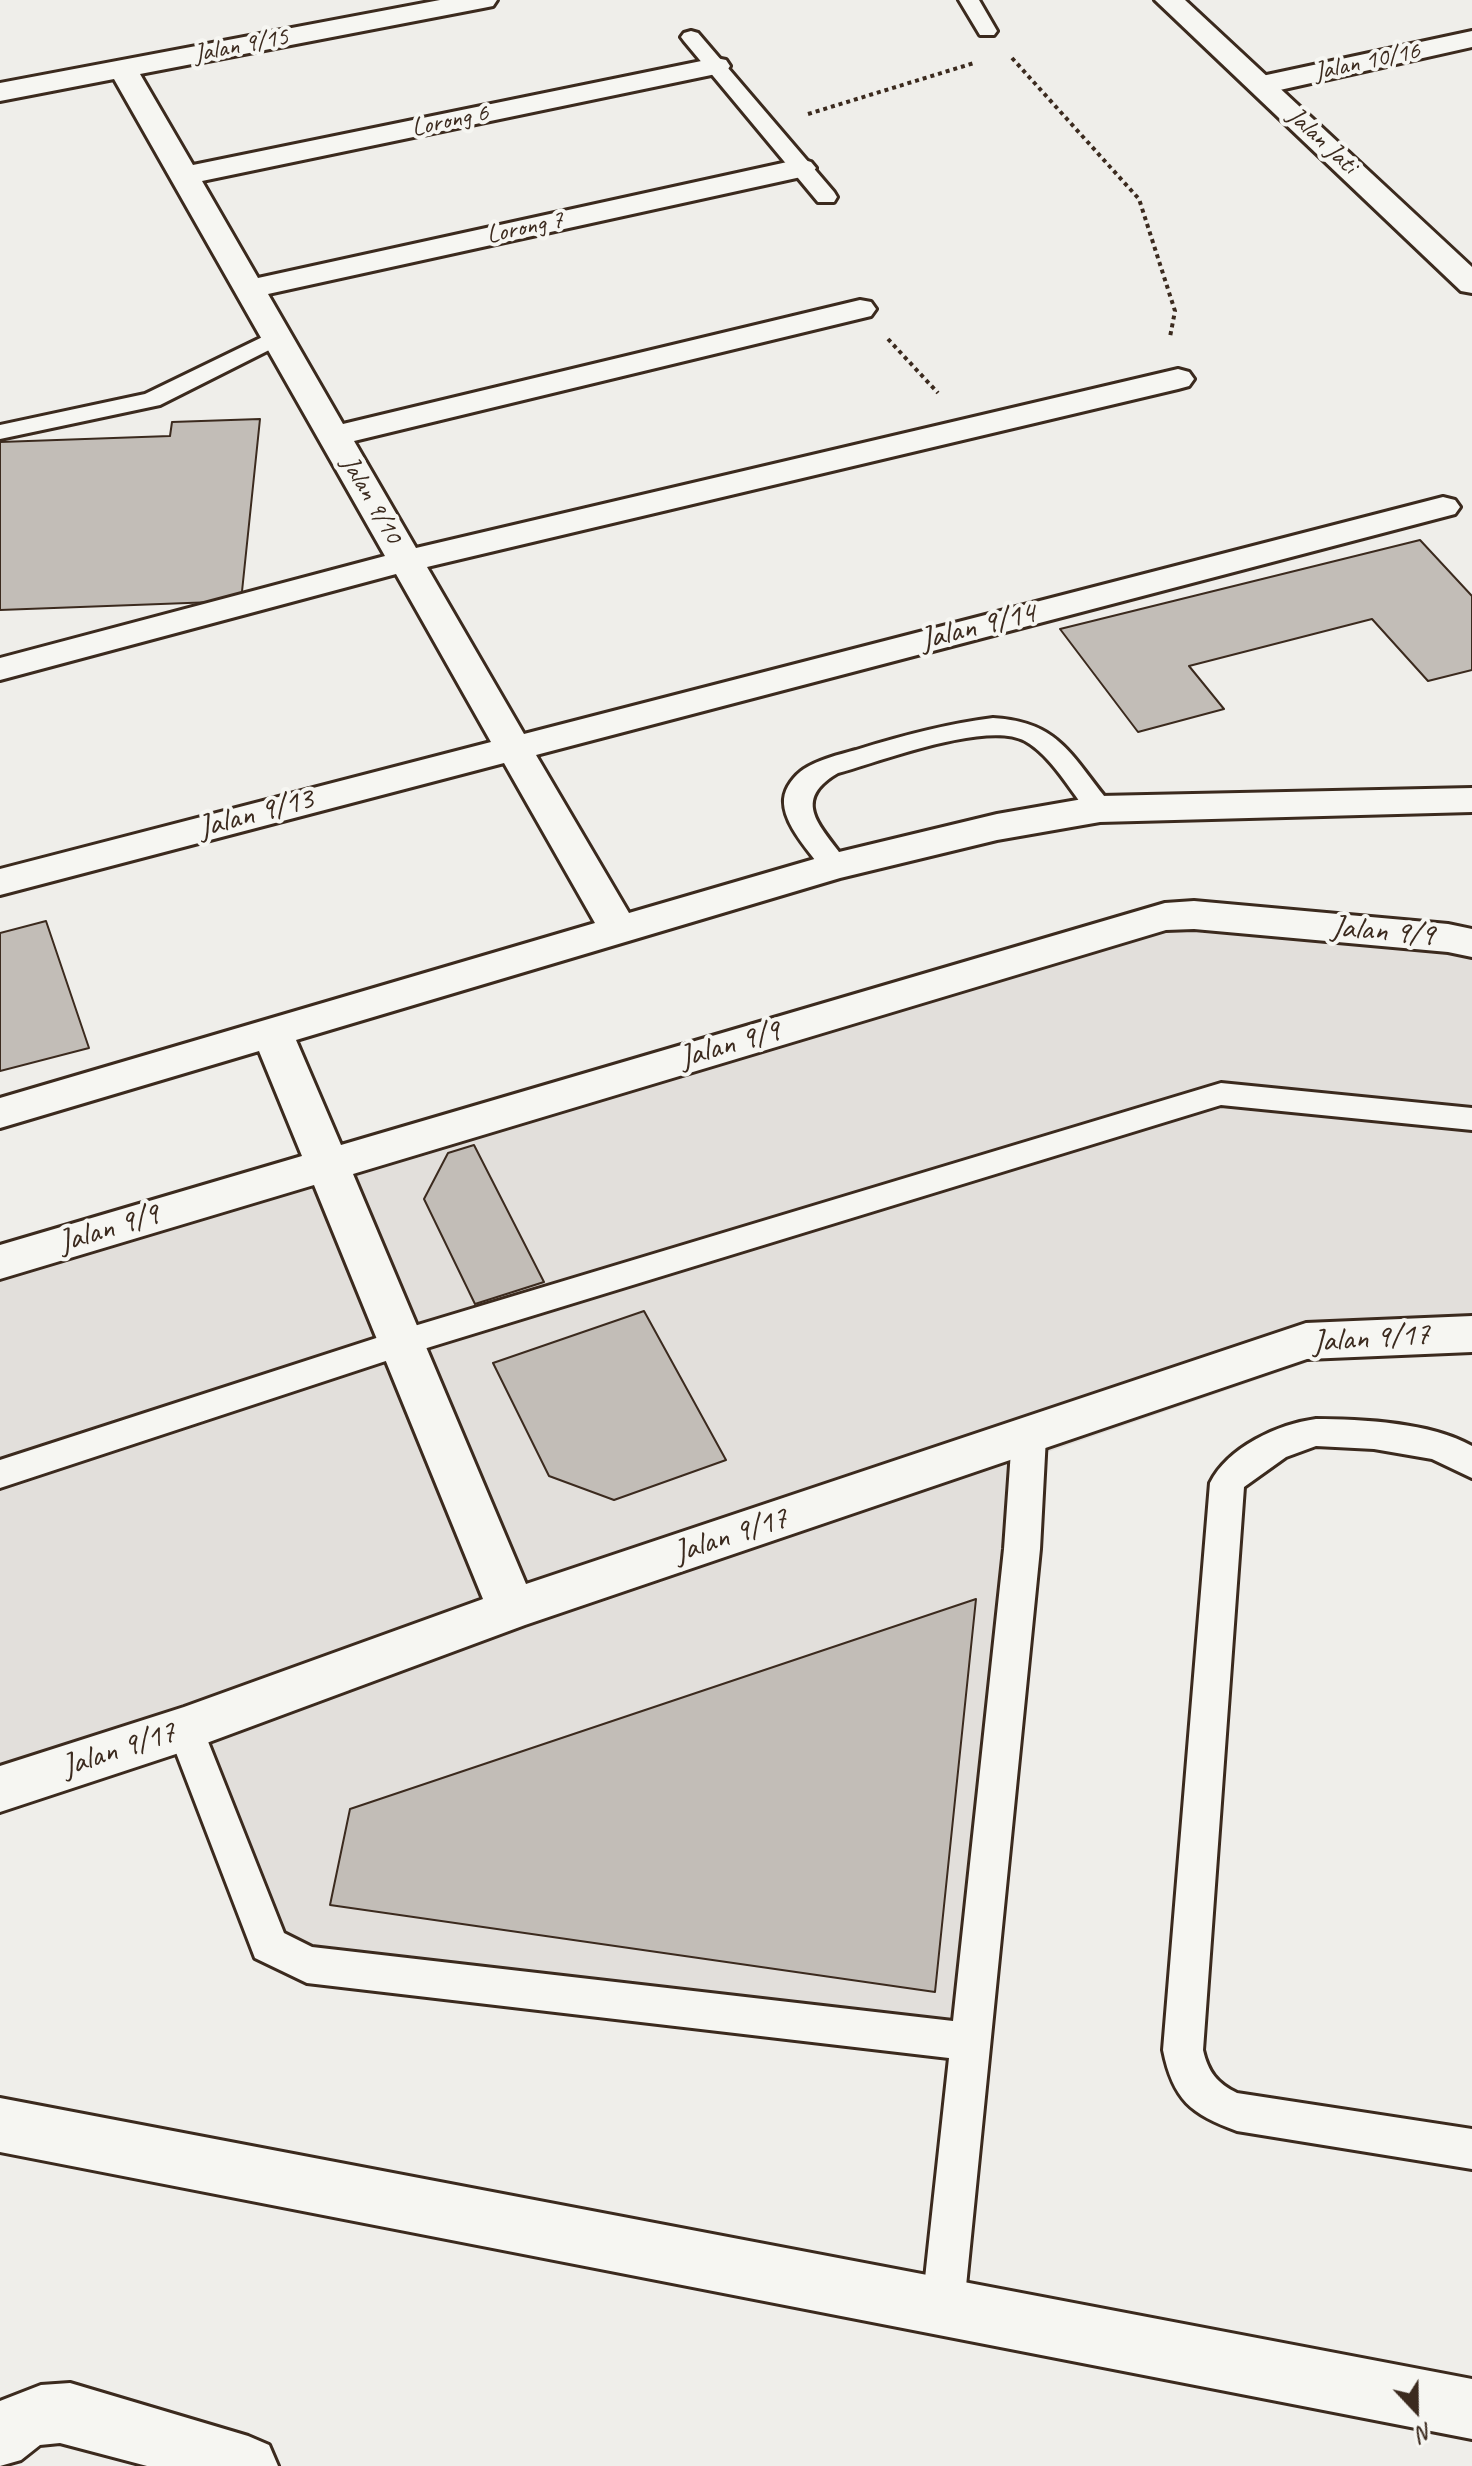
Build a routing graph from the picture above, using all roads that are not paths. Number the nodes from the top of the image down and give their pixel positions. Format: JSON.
{"nodes":[{"id":1,"x":483,"y":0,"type":"edge"},
{"id":2,"x":969,"y":0,"type":"edge"},
{"id":3,"x":1169,"y":0,"type":"edge"},
{"id":4,"x":987,"y":31,"type":"road end"},
{"id":5,"x":691,"y":37,"type":"dead end"},
{"id":6,"x":1472,"y":39,"type":"edge"},
{"id":7,"x":716,"y":66,"type":"junction"},
{"id":8,"x":122,"y":68,"type":"junction"},
{"id":9,"x":1262,"y":85,"type":"junction"},
{"id":10,"x":0,"y":92,"type":"edge"},
{"id":11,"x":801,"y":168,"type":"junction"},
{"id":12,"x":184,"y":176,"type":"junction"},
{"id":13,"x":826,"y":197,"type":"dead end"},
{"id":14,"x":1472,"y":284,"type":"edge"},
{"id":15,"x":249,"y":289,"type":"junction"},
{"id":16,"x":860,"y":309,"type":"road end"},
{"id":17,"x":277,"y":337,"type":"junction"},
{"id":18,"x":1178,"y":379,"type":"road end"},
{"id":19,"x":0,"y":432,"type":"edge"},
{"id":20,"x":334,"y":436,"type":"junction"},
{"id":21,"x":1443,"y":507,"type":"dead end"},
{"id":22,"x":406,"y":561,"type":"junction"},
{"id":23,"x":0,"y":669,"type":"edge"},
{"id":24,"x":513,"y":747,"type":"junction"},
{"id":25,"x":1472,"y":800,"type":"edge"},
{"id":26,"x":1100,"y":809,"type":"junction"},
{"id":27,"x":835,"y":866,"type":"junction"},
{"id":28,"x":0,"y":882,"type":"edge"},
{"id":29,"x":619,"y":931,"type":"junction"},
{"id":30,"x":1472,"y":943,"type":"edge"},
{"id":31,"x":273,"y":1034,"type":"junction"},
{"id":32,"x":0,"y":1113,"type":"edge"},
{"id":33,"x":1472,"y":1119,"type":"edge"},
{"id":34,"x":326,"y":1164,"type":"junction"},
{"id":35,"x":0,"y":1262,"type":"edge"},
{"id":36,"x":1472,"y":1334,"type":"edge"},
{"id":37,"x":401,"y":1343,"type":"junction"},
{"id":38,"x":1029,"y":1437,"type":"junction"},
{"id":39,"x":1472,"y":1464,"type":"edge"},
{"id":40,"x":0,"y":1474,"type":"edge"},
{"id":41,"x":512,"y":1609,"type":"junction"},
{"id":42,"x":185,"y":1729,"type":"junction"},
{"id":43,"x":0,"y":1789,"type":"edge"},
{"id":44,"x":970,"y":2042,"type":"junction"},
{"id":45,"x":0,"y":2125,"type":"edge"},
{"id":46,"x":1472,"y":2149,"type":"edge"},
{"id":47,"x":943,"y":2306,"type":"junction"},
{"id":48,"x":1472,"y":2409,"type":"edge"},
{"id":49,"x":0,"y":2439,"type":"edge"},
{"id":50,"x":248,"y":2466,"type":"edge"}],
"edges":[{"from":1,"to":8,"type":"street","name":"Jalan 9/15"},
{"from":2,"to":4,"type":"lane"},
{"from":3,"to":9,"type":"street","name":"Jalan Jati"},
{"from":5,"to":7,"type":"lane"},
{"from":6,"to":9,"type":"street","name":"Jalan 10/16"},
{"from":7,"to":11,"type":"lane"},
{"from":7,"to":12,"type":"street","name":"Lorong 6"},
{"from":8,"to":10,"type":"street","name":"Jalan 9/15"},
{"from":8,"to":12,"type":"street","name":"Jalan 9/10"},
{"from":9,"to":14,"type":"street","name":"Jalan Jati"},
{"from":11,"to":13,"type":"lane"},
{"from":11,"to":15,"type":"street","name":"Lorong 7"},
{"from":12,"to":15,"type":"street","name":"Jalan 9/10"},
{"from":15,"to":17,"type":"street","name":"Jalan 9/10"},
{"from":16,"to":20,"type":"street"},
{"from":17,"to":19,"type":"lane"},
{"from":17,"to":20,"type":"street","name":"Jalan 9/10"},
{"from":18,"to":22,"type":"street"},
{"from":20,"to":22,"type":"street","name":"Jalan 9/10"},
{"from":21,"to":24,"type":"street","name":"Jalan 9/14"},
{"from":22,"to":23,"type":"street"},
{"from":22,"to":24,"type":"street","name":"Jalan 9/10"},
{"from":24,"to":28,"type":"street","name":"Jalan 9/13"},
{"from":24,"to":29,"type":"street","name":"Jalan 9/10"},
{"from":25,"to":26,"type":"street"},
{"from":26,"to":27,"type":"street"},
{"from":26,"to":27,"type":"lane"},
{"from":27,"to":29,"type":"street"},
{"from":29,"to":31,"type":"street"},
{"from":30,"to":34,"type":"street","name":"Jalan 9/9"},
{"from":31,"to":32,"type":"street"},
{"from":31,"to":34,"type":"street"},
{"from":33,"to":37,"type":"lane"},
{"from":34,"to":35,"type":"street","name":"Jalan 9/9"},
{"from":34,"to":37,"type":"street"},
{"from":36,"to":38,"type":"street","name":"Jalan 9/17"},
{"from":37,"to":40,"type":"lane"},
{"from":37,"to":41,"type":"street"},
{"from":38,"to":41,"type":"street","name":"Jalan 9/17"},
{"from":38,"to":44,"type":"lane"},
{"from":39,"to":46,"type":"lane"},
{"from":41,"to":42,"type":"street","name":"Jalan 9/17"},
{"from":42,"to":43,"type":"street","name":"Jalan 9/17"},
{"from":42,"to":44,"type":"lane"},
{"from":44,"to":47,"type":"lane"},
{"from":45,"to":47,"type":"street"},
{"from":47,"to":48,"type":"street"},
{"from":49,"to":50,"type":"street"}]}
